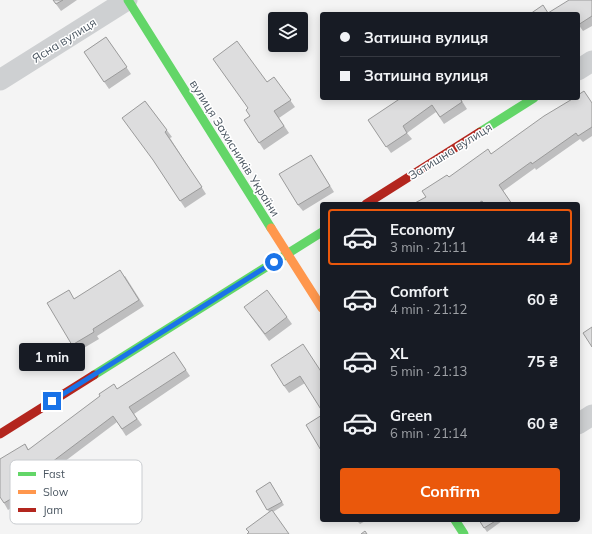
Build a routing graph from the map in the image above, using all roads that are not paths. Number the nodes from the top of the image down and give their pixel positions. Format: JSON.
{"nodes":[{"id":1,"x":128,"y":0,"type":"edge"},
{"id":2,"x":592,"y":61,"type":"edge"},
{"id":3,"x":580,"y":69,"type":"edge"},
{"id":4,"x":0,"y":80,"type":"edge"},
{"id":5,"x":531,"y":100,"type":"edge"},
{"id":6,"x":369,"y":202,"type":"edge"},
{"id":7,"x":320,"y":233,"type":"edge"},
{"id":8,"x":288,"y":254,"type":"junction"},
{"id":9,"x":320,"y":305,"type":"edge"},
{"id":10,"x":592,"y":415,"type":"edge"},
{"id":11,"x":580,"y":423,"type":"edge"},
{"id":12,"x":0,"y":434,"type":"edge"}],
"edges":[{"from":1,"to":4,"type":"street","name":"Ясна вулиця"},
{"from":1,"to":8,"type":"street","name":"вулиця Захисників України"},
{"from":2,"to":3,"type":"street"},
{"from":5,"to":6,"type":"street","name":"Затишна вулиця"},
{"from":7,"to":8,"type":"street"},
{"from":8,"to":9,"type":"street","name":"вулиця Захисників України"},
{"from":8,"to":12,"type":"street"},
{"from":10,"to":11,"type":"street"}]}
